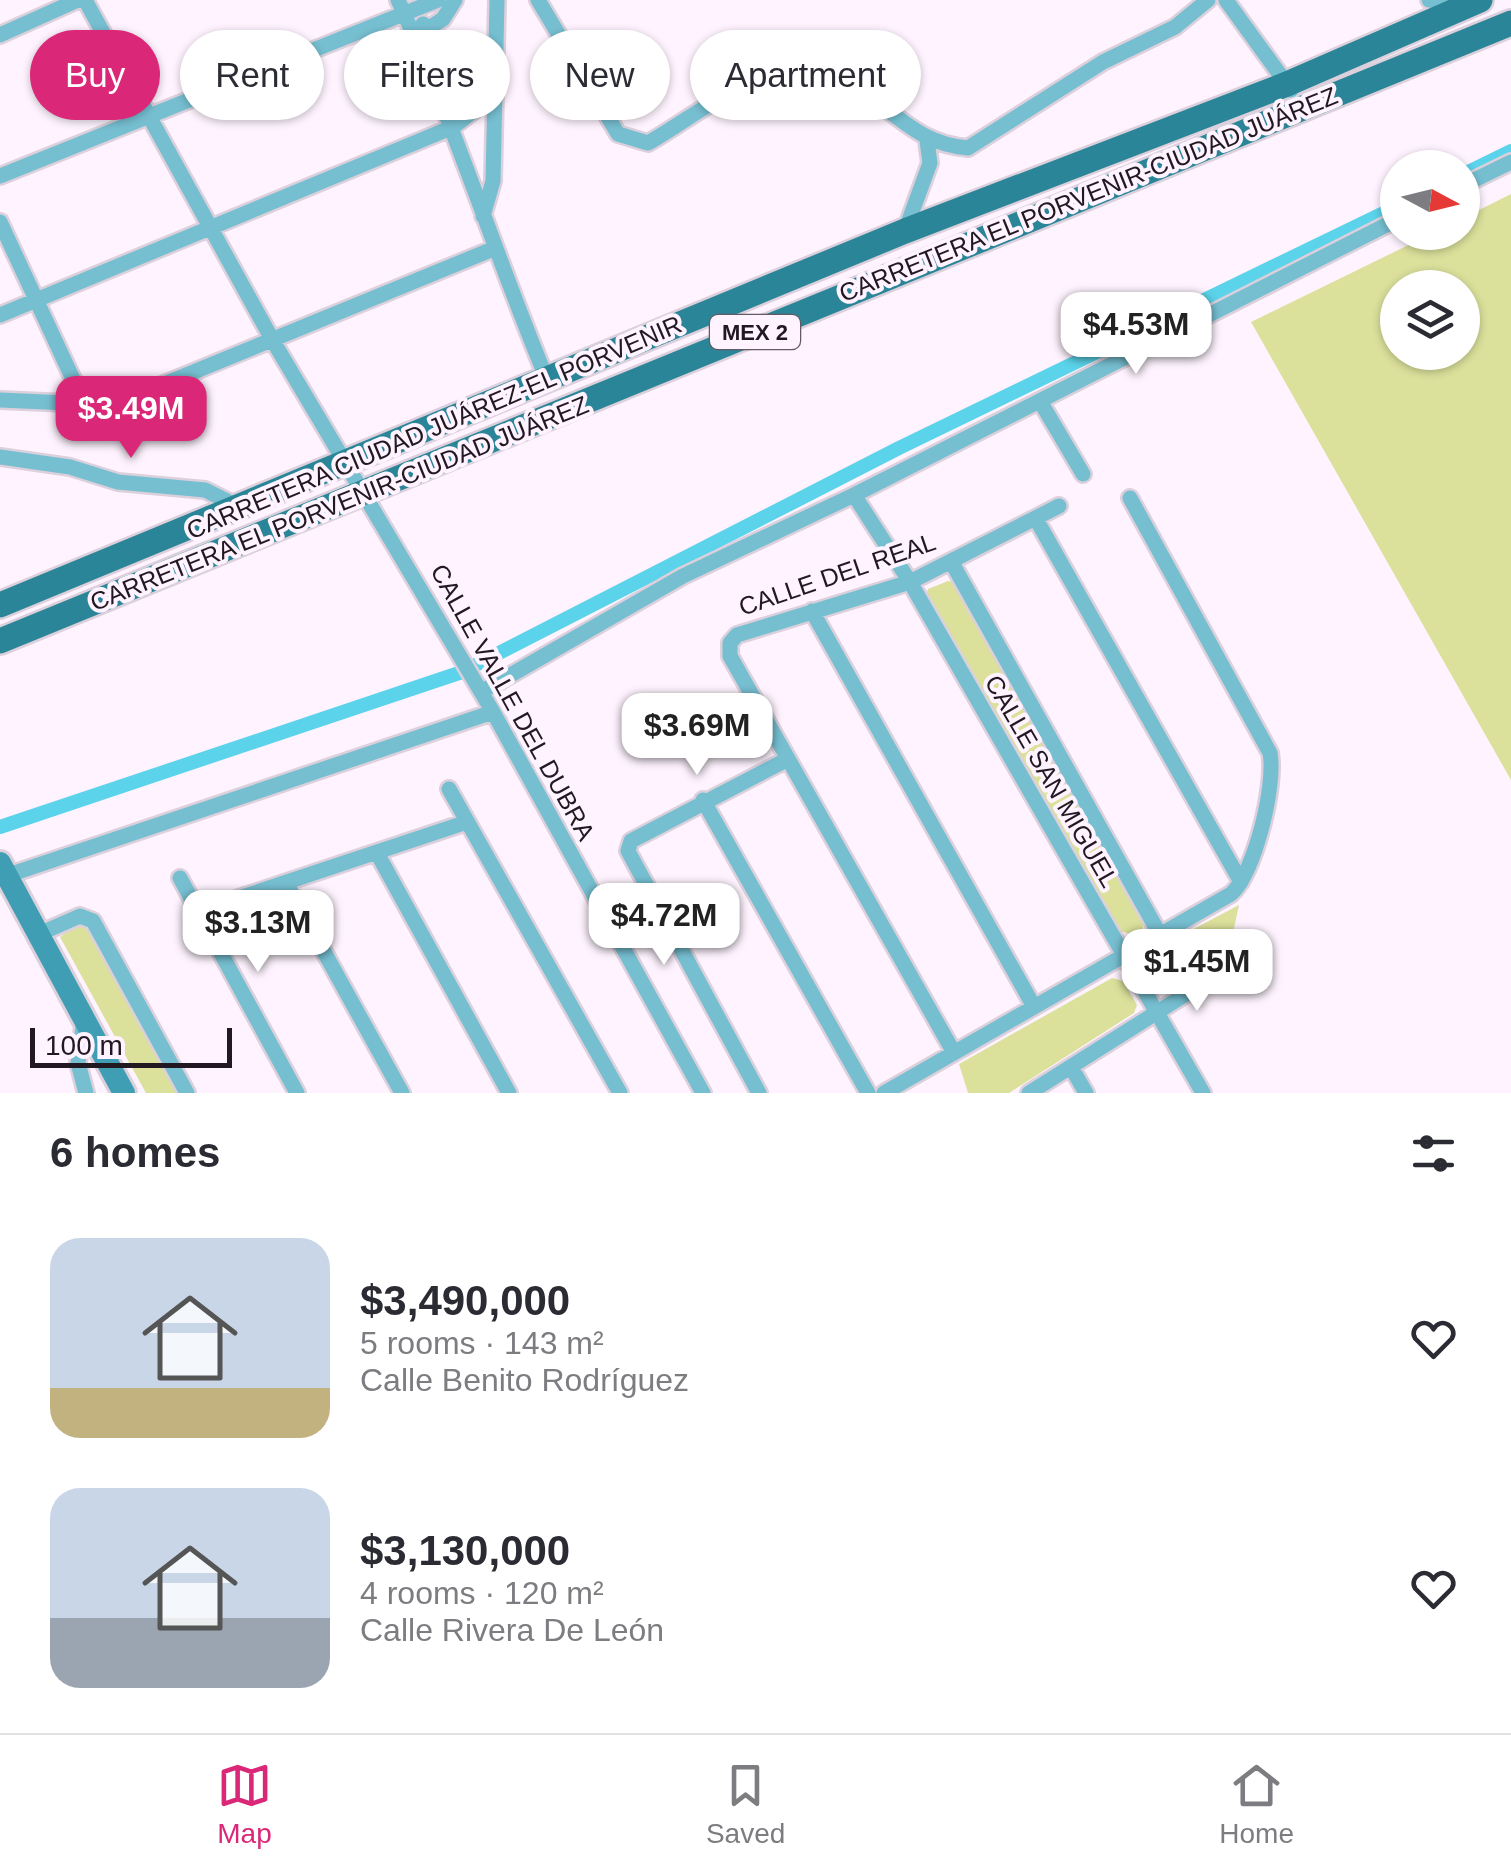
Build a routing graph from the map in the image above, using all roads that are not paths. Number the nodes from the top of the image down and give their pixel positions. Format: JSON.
{"nodes":[{"id":1,"x":82,"y":0,"type":"edge"},
{"id":2,"x":438,"y":0,"type":"edge"},
{"id":3,"x":455,"y":0,"type":"edge"},
{"id":4,"x":498,"y":0,"type":"edge"},
{"id":5,"x":538,"y":0,"type":"edge"},
{"id":6,"x":1208,"y":0,"type":"edge"},
{"id":7,"x":1226,"y":0,"type":"edge"},
{"id":8,"x":1480,"y":0,"type":"edge"},
{"id":9,"x":1444,"y":3,"type":"edge"},
{"id":10,"x":401,"y":6,"type":"edge"},
{"id":11,"x":1511,"y":23,"type":"edge"},
{"id":12,"x":430,"y":28,"type":"joint"},
{"id":13,"x":99,"y":30,"type":"edge"},
{"id":14,"x":497,"y":30,"type":"edge"},
{"id":15,"x":0,"y":34,"type":"edge"},
{"id":16,"x":1294,"y":95,"type":"junction"},
{"id":17,"x":160,"y":112,"type":"edge"},
{"id":18,"x":141,"y":120,"type":"edge"},
{"id":19,"x":151,"y":120,"type":"edge"},
{"id":20,"x":462,"y":120,"type":"edge"},
{"id":21,"x":494,"y":120,"type":"edge"},
{"id":22,"x":453,"y":127,"type":"junction"},
{"id":23,"x":928,"y":141,"type":"junction"},
{"id":24,"x":1511,"y":162,"type":"edge"},
{"id":25,"x":0,"y":176,"type":"edge"},
{"id":26,"x":1480,"y":177,"type":"edge"},
{"id":27,"x":483,"y":216,"type":"junction"},
{"id":28,"x":0,"y":222,"type":"edge"},
{"id":29,"x":210,"y":226,"type":"junction"},
{"id":30,"x":1380,"y":227,"type":"edge"},
{"id":31,"x":905,"y":230,"type":"junction"},
{"id":32,"x":493,"y":249,"type":"junction"},
{"id":33,"x":40,"y":300,"type":"junction"},
{"id":34,"x":0,"y":315,"type":"edge"},
{"id":35,"x":272,"y":341,"type":"junction"},
{"id":36,"x":548,"y":382,"type":"junction"},
{"id":37,"x":0,"y":400,"type":"edge"},
{"id":38,"x":1040,"y":401,"type":"junction"},
{"id":39,"x":85,"y":405,"type":"junction"},
{"id":40,"x":0,"y":457,"type":"edge"},
{"id":41,"x":348,"y":465,"type":"junction"},
{"id":42,"x":1082,"y":474,"type":"dead end"},
{"id":43,"x":366,"y":494,"type":"junction"},
{"id":44,"x":854,"y":495,"type":"junction"},
{"id":45,"x":1130,"y":498,"type":"dead end"},
{"id":46,"x":1058,"y":506,"type":"dead end"},
{"id":47,"x":241,"y":508,"type":"junction"},
{"id":48,"x":1036,"y":519,"type":"junction"},
{"id":49,"x":952,"y":563,"type":"junction"},
{"id":50,"x":910,"y":582,"type":"junction"},
{"id":51,"x":0,"y":605,"type":"edge"},
{"id":52,"x":812,"y":612,"type":"junction"},
{"id":53,"x":0,"y":641,"type":"edge"},
{"id":54,"x":478,"y":687,"type":"junction"},
{"id":55,"x":493,"y":712,"type":"junction"},
{"id":56,"x":786,"y":760,"type":"junction"},
{"id":57,"x":449,"y":788,"type":"dead end"},
{"id":58,"x":703,"y":800,"type":"junction"},
{"id":59,"x":467,"y":822,"type":"junction"},
{"id":60,"x":378,"y":853,"type":"junction"},
{"id":61,"x":2,"y":872,"type":"edge"},
{"id":62,"x":180,"y":878,"type":"dead end"},
{"id":63,"x":1241,"y":882,"type":"junction"},
{"id":64,"x":286,"y":883,"type":"junction"},
{"id":65,"x":197,"y":912,"type":"junction"},
{"id":66,"x":1159,"y":933,"type":"junction"},
{"id":67,"x":39,"y":934,"type":"junction"},
{"id":68,"x":1121,"y":954,"type":"junction"},
{"id":69,"x":1213,"y":977,"type":"dead end"},
{"id":70,"x":1033,"y":1004,"type":"junction"},
{"id":71,"x":1157,"y":1013,"type":"junction"},
{"id":72,"x":84,"y":1020,"type":"junction"},
{"id":73,"x":953,"y":1051,"type":"junction"},
{"id":74,"x":1071,"y":1067,"type":"junction"},
{"id":75,"x":86,"y":1093,"type":"edge"},
{"id":76,"x":124,"y":1093,"type":"edge"},
{"id":77,"x":187,"y":1093,"type":"edge"},
{"id":78,"x":296,"y":1093,"type":"edge"},
{"id":79,"x":402,"y":1093,"type":"edge"},
{"id":80,"x":509,"y":1093,"type":"edge"},
{"id":81,"x":620,"y":1093,"type":"edge"},
{"id":82,"x":703,"y":1093,"type":"edge"},
{"id":83,"x":759,"y":1093,"type":"edge"},
{"id":84,"x":868,"y":1093,"type":"edge"},
{"id":85,"x":884,"y":1093,"type":"edge"},
{"id":86,"x":1029,"y":1093,"type":"edge"},
{"id":87,"x":1086,"y":1093,"type":"edge"},
{"id":88,"x":1203,"y":1093,"type":"edge"}],
"edges":[{"from":1,"to":13,"type":"street","name":"CALLE VALLE DEL DUBRA"},
{"from":1,"to":15,"type":"street"},
{"from":2,"to":10,"type":"street"},
{"from":3,"to":12,"type":"street"},
{"from":4,"to":14,"type":"street"},
{"from":5,"to":23,"type":"street"},
{"from":6,"to":23,"type":"street"},
{"from":7,"to":16,"type":"street"},
{"from":8,"to":9,"type":"main road","name":"CARRETERA CIUDAD JUÁREZ-EL PORVENIR","number":"MEX 2"},
{"from":9,"to":16,"type":"main road","name":"CARRETERA CIUDAD JUÁREZ-EL PORVENIR","number":"MEX 2"},
{"from":10,"to":12,"type":"street"},
{"from":10,"to":17,"type":"street"},
{"from":10,"to":22,"type":"street"},
{"from":11,"to":16,"type":"main road","name":"CARRETERA EL PORVENIR-CIUDAD JUÁREZ","number":"MEX 2"},
{"from":16,"to":31,"type":"main road","name":"CARRETERA CIUDAD JUÁREZ-EL PORVENIR","number":"MEX 2"},
{"from":16,"to":43,"type":"main road","name":"CARRETERA EL PORVENIR-CIUDAD JUÁREZ","number":"MEX 2"},
{"from":18,"to":25,"type":"street"},
{"from":19,"to":29,"type":"street","name":"CALLE VALLE DEL DUBRA"},
{"from":20,"to":22,"type":"street"},
{"from":21,"to":27,"type":"street"},
{"from":22,"to":27,"type":"street"},
{"from":22,"to":29,"type":"street"},
{"from":23,"to":31,"type":"street"},
{"from":24,"to":26,"type":"street"},
{"from":27,"to":32,"type":"street"},
{"from":28,"to":33,"type":"street"},
{"from":29,"to":33,"type":"street"},
{"from":29,"to":35,"type":"street","name":"CALLE VALLE DEL DUBRA"},
{"from":30,"to":38,"type":"street"},
{"from":31,"to":36,"type":"main road","name":"CARRETERA CIUDAD JUÁREZ-EL PORVENIR","number":"MEX 2"},
{"from":32,"to":35,"type":"street"},
{"from":32,"to":36,"type":"street"},
{"from":33,"to":34,"type":"street"},
{"from":33,"to":39,"type":"street"},
{"from":35,"to":39,"type":"street"},
{"from":35,"to":41,"type":"street","name":"CALLE VALLE DEL DUBRA"},
{"from":36,"to":41,"type":"main road","name":"CARRETERA CIUDAD JUÁREZ-EL PORVENIR","number":"MEX 2"},
{"from":37,"to":39,"type":"street"},
{"from":38,"to":42,"type":"street"},
{"from":38,"to":44,"type":"street"},
{"from":40,"to":47,"type":"street"},
{"from":41,"to":43,"type":"street","name":"CALLE VALLE DEL DUBRA"},
{"from":41,"to":47,"type":"main road","name":"CARRETERA CIUDAD JUÁREZ-EL PORVENIR","number":"MEX 2"},
{"from":43,"to":53,"type":"main road","name":"CARRETERA EL PORVENIR-CIUDAD JUÁREZ","number":"MEX 2"},
{"from":43,"to":54,"type":"street","name":"CALLE VALLE DEL DUBRA"},
{"from":44,"to":50,"type":"street","name":"CALLE SAN MIGUEL"},
{"from":44,"to":54,"type":"street"},
{"from":45,"to":63,"type":"street"},
{"from":46,"to":48,"type":"street","name":"CALLE DEL REAL"},
{"from":47,"to":51,"type":"main road","name":"CARRETERA CIUDAD JUÁREZ-EL PORVENIR","number":"MEX 2"},
{"from":48,"to":49,"type":"street","name":"CALLE DEL REAL"},
{"from":48,"to":63,"type":"street"},
{"from":49,"to":50,"type":"street","name":"CALLE DEL REAL"},
{"from":49,"to":66,"type":"street"},
{"from":50,"to":52,"type":"street","name":"CALLE DEL REAL"},
{"from":50,"to":68,"type":"street","name":"CALLE SAN MIGUEL"},
{"from":52,"to":56,"type":"street","name":"CALLE DEL REAL"},
{"from":52,"to":70,"type":"street"},
{"from":54,"to":55,"type":"street","name":"CALLE VALLE DEL DUBRA"},
{"from":55,"to":61,"type":"street"},
{"from":55,"to":82,"type":"street","name":"CALLE VALLE DEL DUBRA"},
{"from":56,"to":58,"type":"street"},
{"from":56,"to":73,"type":"street","name":"CALLE DEL REAL"},
{"from":57,"to":59,"type":"street"},
{"from":58,"to":83,"type":"street"},
{"from":58,"to":84,"type":"street"},
{"from":59,"to":60,"type":"street"},
{"from":59,"to":81,"type":"street"},
{"from":60,"to":64,"type":"street"},
{"from":60,"to":80,"type":"street"},
{"from":61,"to":67,"type":"street"},
{"from":62,"to":65,"type":"street"},
{"from":63,"to":66,"type":"street"},
{"from":64,"to":65,"type":"street"},
{"from":64,"to":79,"type":"street"},
{"from":65,"to":78,"type":"street"},
{"from":66,"to":68,"type":"street"},
{"from":67,"to":72,"type":"street"},
{"from":67,"to":77,"type":"street"},
{"from":68,"to":70,"type":"street"},
{"from":68,"to":71,"type":"street","name":"CALLE SAN MIGUEL"},
{"from":69,"to":71,"type":"street"},
{"from":70,"to":73,"type":"street"},
{"from":71,"to":74,"type":"street"},
{"from":71,"to":88,"type":"street","name":"CALLE SAN MIGUEL"},
{"from":72,"to":75,"type":"street"},
{"from":72,"to":76,"type":"street"},
{"from":73,"to":85,"type":"street"},
{"from":74,"to":86,"type":"street"},
{"from":74,"to":87,"type":"street"}]}
